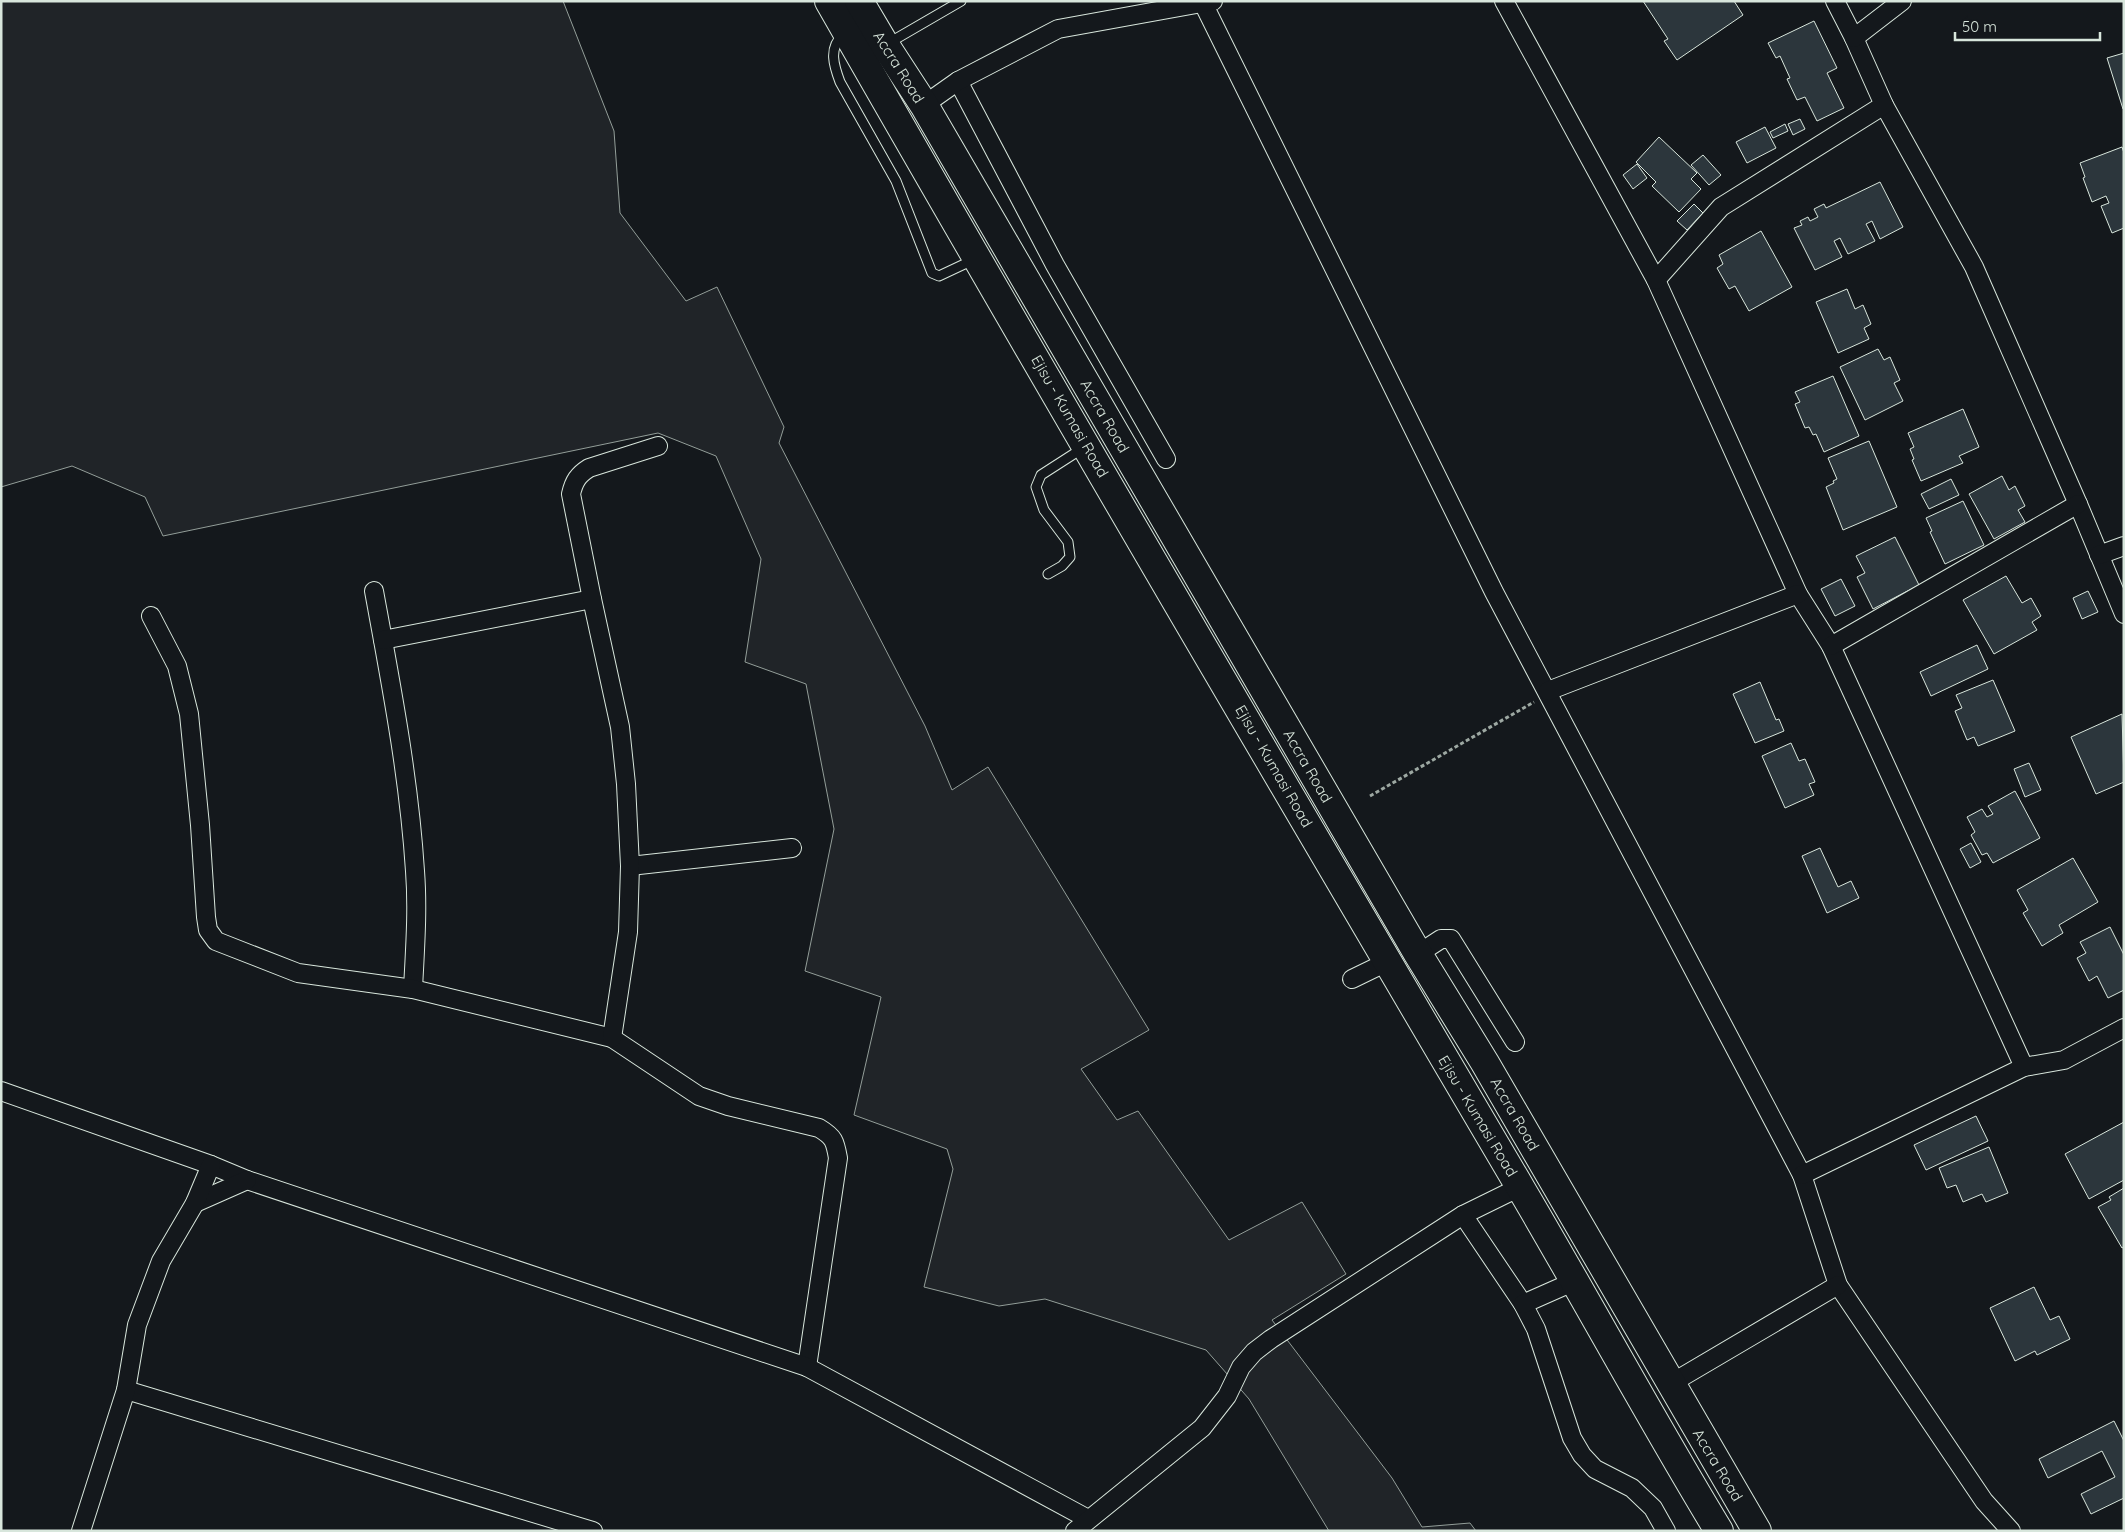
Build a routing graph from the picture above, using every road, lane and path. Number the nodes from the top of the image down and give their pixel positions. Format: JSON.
{"nodes":[{"id":1,"x":829,"y":1,"type":"edge"},
{"id":2,"x":859,"y":1,"type":"edge"},
{"id":3,"x":961,"y":1,"type":"edge"},
{"id":4,"x":1504,"y":1,"type":"edge"},
{"id":5,"x":1835,"y":1,"type":"edge"},
{"id":6,"x":1902,"y":1,"type":"edge"},
{"id":7,"x":1209,"y":2,"type":"edge"},
{"id":8,"x":846,"y":32,"type":"junction"},
{"id":9,"x":1854,"y":38,"type":"junction"},
{"id":10,"x":885,"y":45,"type":"junction"},
{"id":11,"x":958,"y":81,"type":"junction"},
{"id":12,"x":924,"y":105,"type":"junction"},
{"id":13,"x":1884,"y":105,"type":"junction"},
{"id":14,"x":978,"y":257,"type":"junction"},
{"id":15,"x":1656,"y":280,"type":"junction"},
{"id":16,"x":1087,"y":445,"type":"junction"},
{"id":17,"x":658,"y":446,"type":"dead end"},
{"id":18,"x":1166,"y":458,"type":"dead end"},
{"id":19,"x":2078,"y":504,"type":"junction"},
{"id":20,"x":2124,"y":546,"type":"edge"},
{"id":21,"x":2099,"y":555,"type":"junction"},
{"id":22,"x":1048,"y":574,"type":"dead end"},
{"id":23,"x":374,"y":591,"type":"dead end"},
{"id":24,"x":1798,"y":594,"type":"junction"},
{"id":25,"x":592,"y":599,"type":"junction"},
{"id":26,"x":2124,"y":614,"type":"edge"},
{"id":27,"x":151,"y":616,"type":"dead end"},
{"id":28,"x":382,"y":640,"type":"junction"},
{"id":29,"x":1831,"y":646,"type":"junction"},
{"id":30,"x":1548,"y":691,"type":"junction"},
{"id":31,"x":1370,"y":796,"type":"dead end"},
{"id":32,"x":792,"y":848,"type":"dead end"},
{"id":33,"x":630,"y":866,"type":"junction"},
{"id":34,"x":1418,"y":954,"type":"junction"},
{"id":35,"x":1388,"y":962,"type":"junction"},
{"id":36,"x":1352,"y":979,"type":"dead end"},
{"id":37,"x":413,"y":989,"type":"junction"},
{"id":38,"x":2124,"y":1028,"type":"edge"},
{"id":39,"x":612,"y":1038,"type":"junction"},
{"id":40,"x":1515,"y":1042,"type":"dead end"},
{"id":41,"x":2024,"y":1068,"type":"junction"},
{"id":42,"x":1,"y":1091,"type":"edge"},
{"id":43,"x":211,"y":1165,"type":"junction"},
{"id":44,"x":1802,"y":1174,"type":"junction"},
{"id":45,"x":247,"y":1180,"type":"junction"},
{"id":46,"x":1520,"y":1187,"type":"junction"},
{"id":47,"x":195,"y":1203,"type":"junction"},
{"id":48,"x":1463,"y":1215,"type":"junction"},
{"id":49,"x":1575,"y":1281,"type":"junction"},
{"id":50,"x":1838,"y":1284,"type":"junction"},
{"id":51,"x":1523,"y":1304,"type":"junction"},
{"id":52,"x":807,"y":1367,"type":"junction"},
{"id":53,"x":1670,"y":1384,"type":"junction"},
{"id":54,"x":126,"y":1390,"type":"junction"},
{"id":55,"x":1081,"y":1525,"type":"edge"},
{"id":56,"x":81,"y":1531,"type":"edge"},
{"id":57,"x":593,"y":1531,"type":"edge"},
{"id":58,"x":1666,"y":1531,"type":"edge"},
{"id":59,"x":1719,"y":1531,"type":"edge"},
{"id":60,"x":1757,"y":1531,"type":"edge"},
{"id":61,"x":2011,"y":1531,"type":"edge"}],
"edges":[{"from":1,"to":8,"type":"highway","name":"Ejisu - Kumasi Road"},
{"from":2,"to":10,"type":"highway","name":"Accra Road"},
{"from":3,"to":10,"type":"lane"},
{"from":4,"to":15,"type":"street"},
{"from":5,"to":9,"type":"street"},
{"from":6,"to":9,"type":"street"},
{"from":7,"to":11,"type":"street"},
{"from":7,"to":30,"type":"street"},
{"from":8,"to":14,"type":"highway","name":"Ejisu - Kumasi Road"},
{"from":8,"to":14,"type":"lane"},
{"from":9,"to":13,"type":"street"},
{"from":10,"to":12,"type":"highway","name":"Accra Road"},
{"from":11,"to":12,"type":"street"},
{"from":11,"to":18,"type":"street"},
{"from":12,"to":34,"type":"highway","name":"Accra Road"},
{"from":13,"to":15,"type":"street"},
{"from":13,"to":19,"type":"street"},
{"from":14,"to":16,"type":"highway","name":"Ejisu - Kumasi Road"},
{"from":15,"to":24,"type":"street"},
{"from":16,"to":22,"type":"lane"},
{"from":16,"to":35,"type":"highway","name":"Ejisu - Kumasi Road"},
{"from":17,"to":25,"type":"street"},
{"from":19,"to":21,"type":"street"},
{"from":19,"to":29,"type":"street"},
{"from":20,"to":21,"type":"street"},
{"from":21,"to":26,"type":"street"},
{"from":23,"to":28,"type":"street"},
{"from":24,"to":29,"type":"street"},
{"from":24,"to":30,"type":"street"},
{"from":25,"to":28,"type":"street"},
{"from":25,"to":33,"type":"street"},
{"from":27,"to":37,"type":"street"},
{"from":28,"to":37,"type":"street"},
{"from":29,"to":41,"type":"street"},
{"from":30,"to":31,"type":"path"},
{"from":30,"to":44,"type":"street"},
{"from":32,"to":33,"type":"street"},
{"from":33,"to":39,"type":"street"},
{"from":34,"to":40,"type":"street"},
{"from":34,"to":53,"type":"highway","name":"Accra Road"},
{"from":35,"to":36,"type":"street"},
{"from":35,"to":46,"type":"highway","name":"Ejisu - Kumasi Road"},
{"from":37,"to":39,"type":"street"},
{"from":38,"to":41,"type":"street"},
{"from":39,"to":52,"type":"street"},
{"from":41,"to":44,"type":"street"},
{"from":42,"to":43,"type":"street"},
{"from":43,"to":45,"type":"street"},
{"from":43,"to":47,"type":"street"},
{"from":44,"to":50,"type":"street"},
{"from":45,"to":47,"type":"street"},
{"from":45,"to":52,"type":"street"},
{"from":46,"to":48,"type":"street"},
{"from":46,"to":49,"type":"highway","name":"Ejisu - Kumasi Road"},
{"from":47,"to":54,"type":"street"},
{"from":48,"to":51,"type":"street"},
{"from":48,"to":55,"type":"street"},
{"from":49,"to":51,"type":"street"},
{"from":49,"to":59,"type":"highway","name":"Ejisu - Kumasi Road"},
{"from":50,"to":53,"type":"street"},
{"from":50,"to":61,"type":"street"},
{"from":51,"to":58,"type":"street"},
{"from":52,"to":55,"type":"street"},
{"from":53,"to":60,"type":"highway","name":"Accra Road"},
{"from":54,"to":56,"type":"street"},
{"from":54,"to":57,"type":"street"}]}
